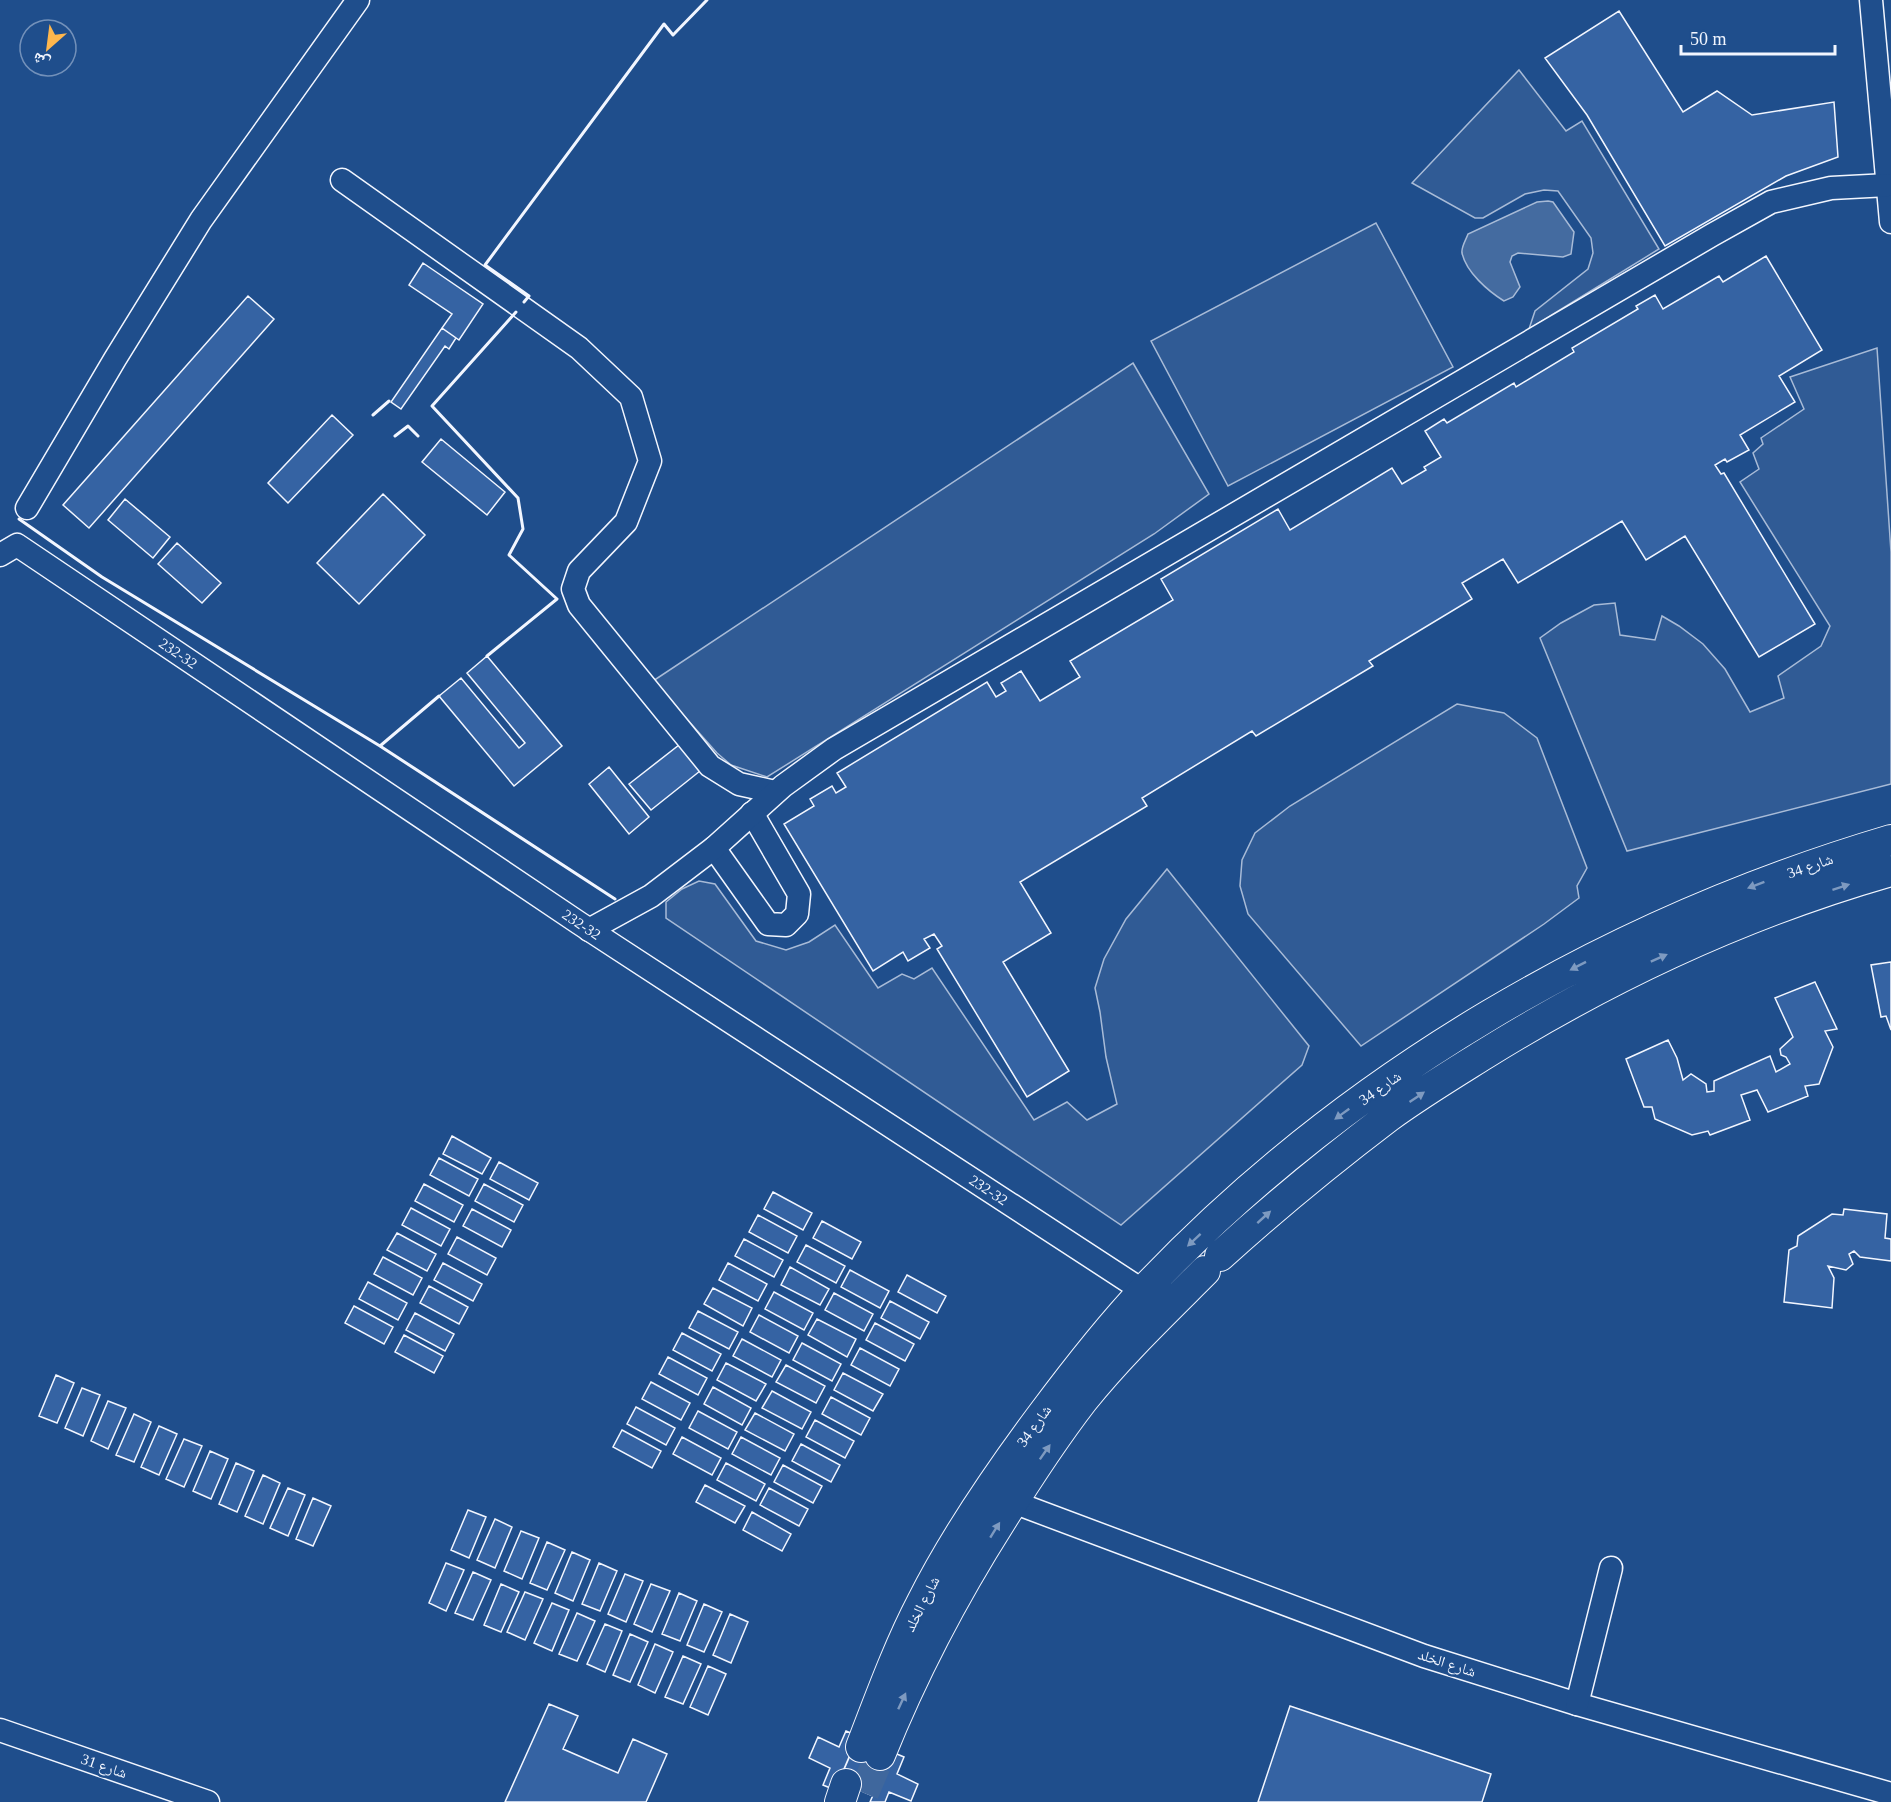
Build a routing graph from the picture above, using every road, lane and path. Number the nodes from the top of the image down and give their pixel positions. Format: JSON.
{"nodes":[{"id":1,"x":358,"y":0,"type":"edge"},
{"id":2,"x":1871,"y":0,"type":"edge"},
{"id":3,"x":342,"y":180,"type":"dead end"},
{"id":4,"x":1888,"y":185,"type":"junction"},
{"id":5,"x":1891,"y":222,"type":"edge"},
{"id":6,"x":27,"y":508,"type":"dead end"},
{"id":7,"x":0,"y":555,"type":"edge"},
{"id":8,"x":776,"y":792,"type":"junction"},
{"id":9,"x":752,"y":813,"type":"junction"},
{"id":10,"x":1891,"y":840,"type":"edge"},
{"id":11,"x":714,"y":848,"type":"junction"},
{"id":12,"x":1891,"y":871,"type":"edge"},
{"id":13,"x":589,"y":930,"type":"junction"},
{"id":14,"x":1143,"y":1291,"type":"junction"},
{"id":15,"x":1168,"y":1307,"type":"junction"},
{"id":16,"x":999,"y":1498,"type":"junction"},
{"id":17,"x":1611,"y":1568,"type":"dead end"},
{"id":18,"x":1576,"y":1704,"type":"junction"},
{"id":19,"x":0,"y":1730,"type":"edge"},
{"id":20,"x":871,"y":1751,"type":"tunnel mouth"},
{"id":21,"x":1891,"y":1794,"type":"edge"},
{"id":22,"x":208,"y":1802,"type":"edge"}],
"edges":[{"from":1,"to":6,"type":"street"},
{"from":2,"to":4,"type":"street"},
{"from":3,"to":8,"type":"street"},
{"from":4,"to":5,"type":"street"},
{"from":4,"to":8,"type":"street"},
{"from":7,"to":13,"type":"street","name":"232-32"},
{"from":8,"to":9,"type":"street"},
{"from":9,"to":11,"type":"street"},
{"from":9,"to":11,"type":"street"},
{"from":10,"to":14,"type":"main road","name":"شارع 34","one_way":true},
{"from":11,"to":13,"type":"street"},
{"from":15,"to":12,"type":"main road","name":"شارع 34","one_way":true},
{"from":13,"to":14,"type":"street","name":"232-32"},
{"from":14,"to":15,"type":"street","name":"232-32"},
{"from":14,"to":16,"type":"main road","name":"شارع 34"},
{"from":16,"to":15,"type":"main road","name":"شارع 34","one_way":true},
{"from":16,"to":18,"type":"street","name":"شارع الخلد"},
{"from":16,"to":20,"type":"main road","name":"شارع الخلد"},
{"from":17,"to":18,"type":"street"},
{"from":18,"to":21,"type":"street","name":"شارع الخلد"},
{"from":19,"to":22,"type":"street","name":"شارع 31"}]}
